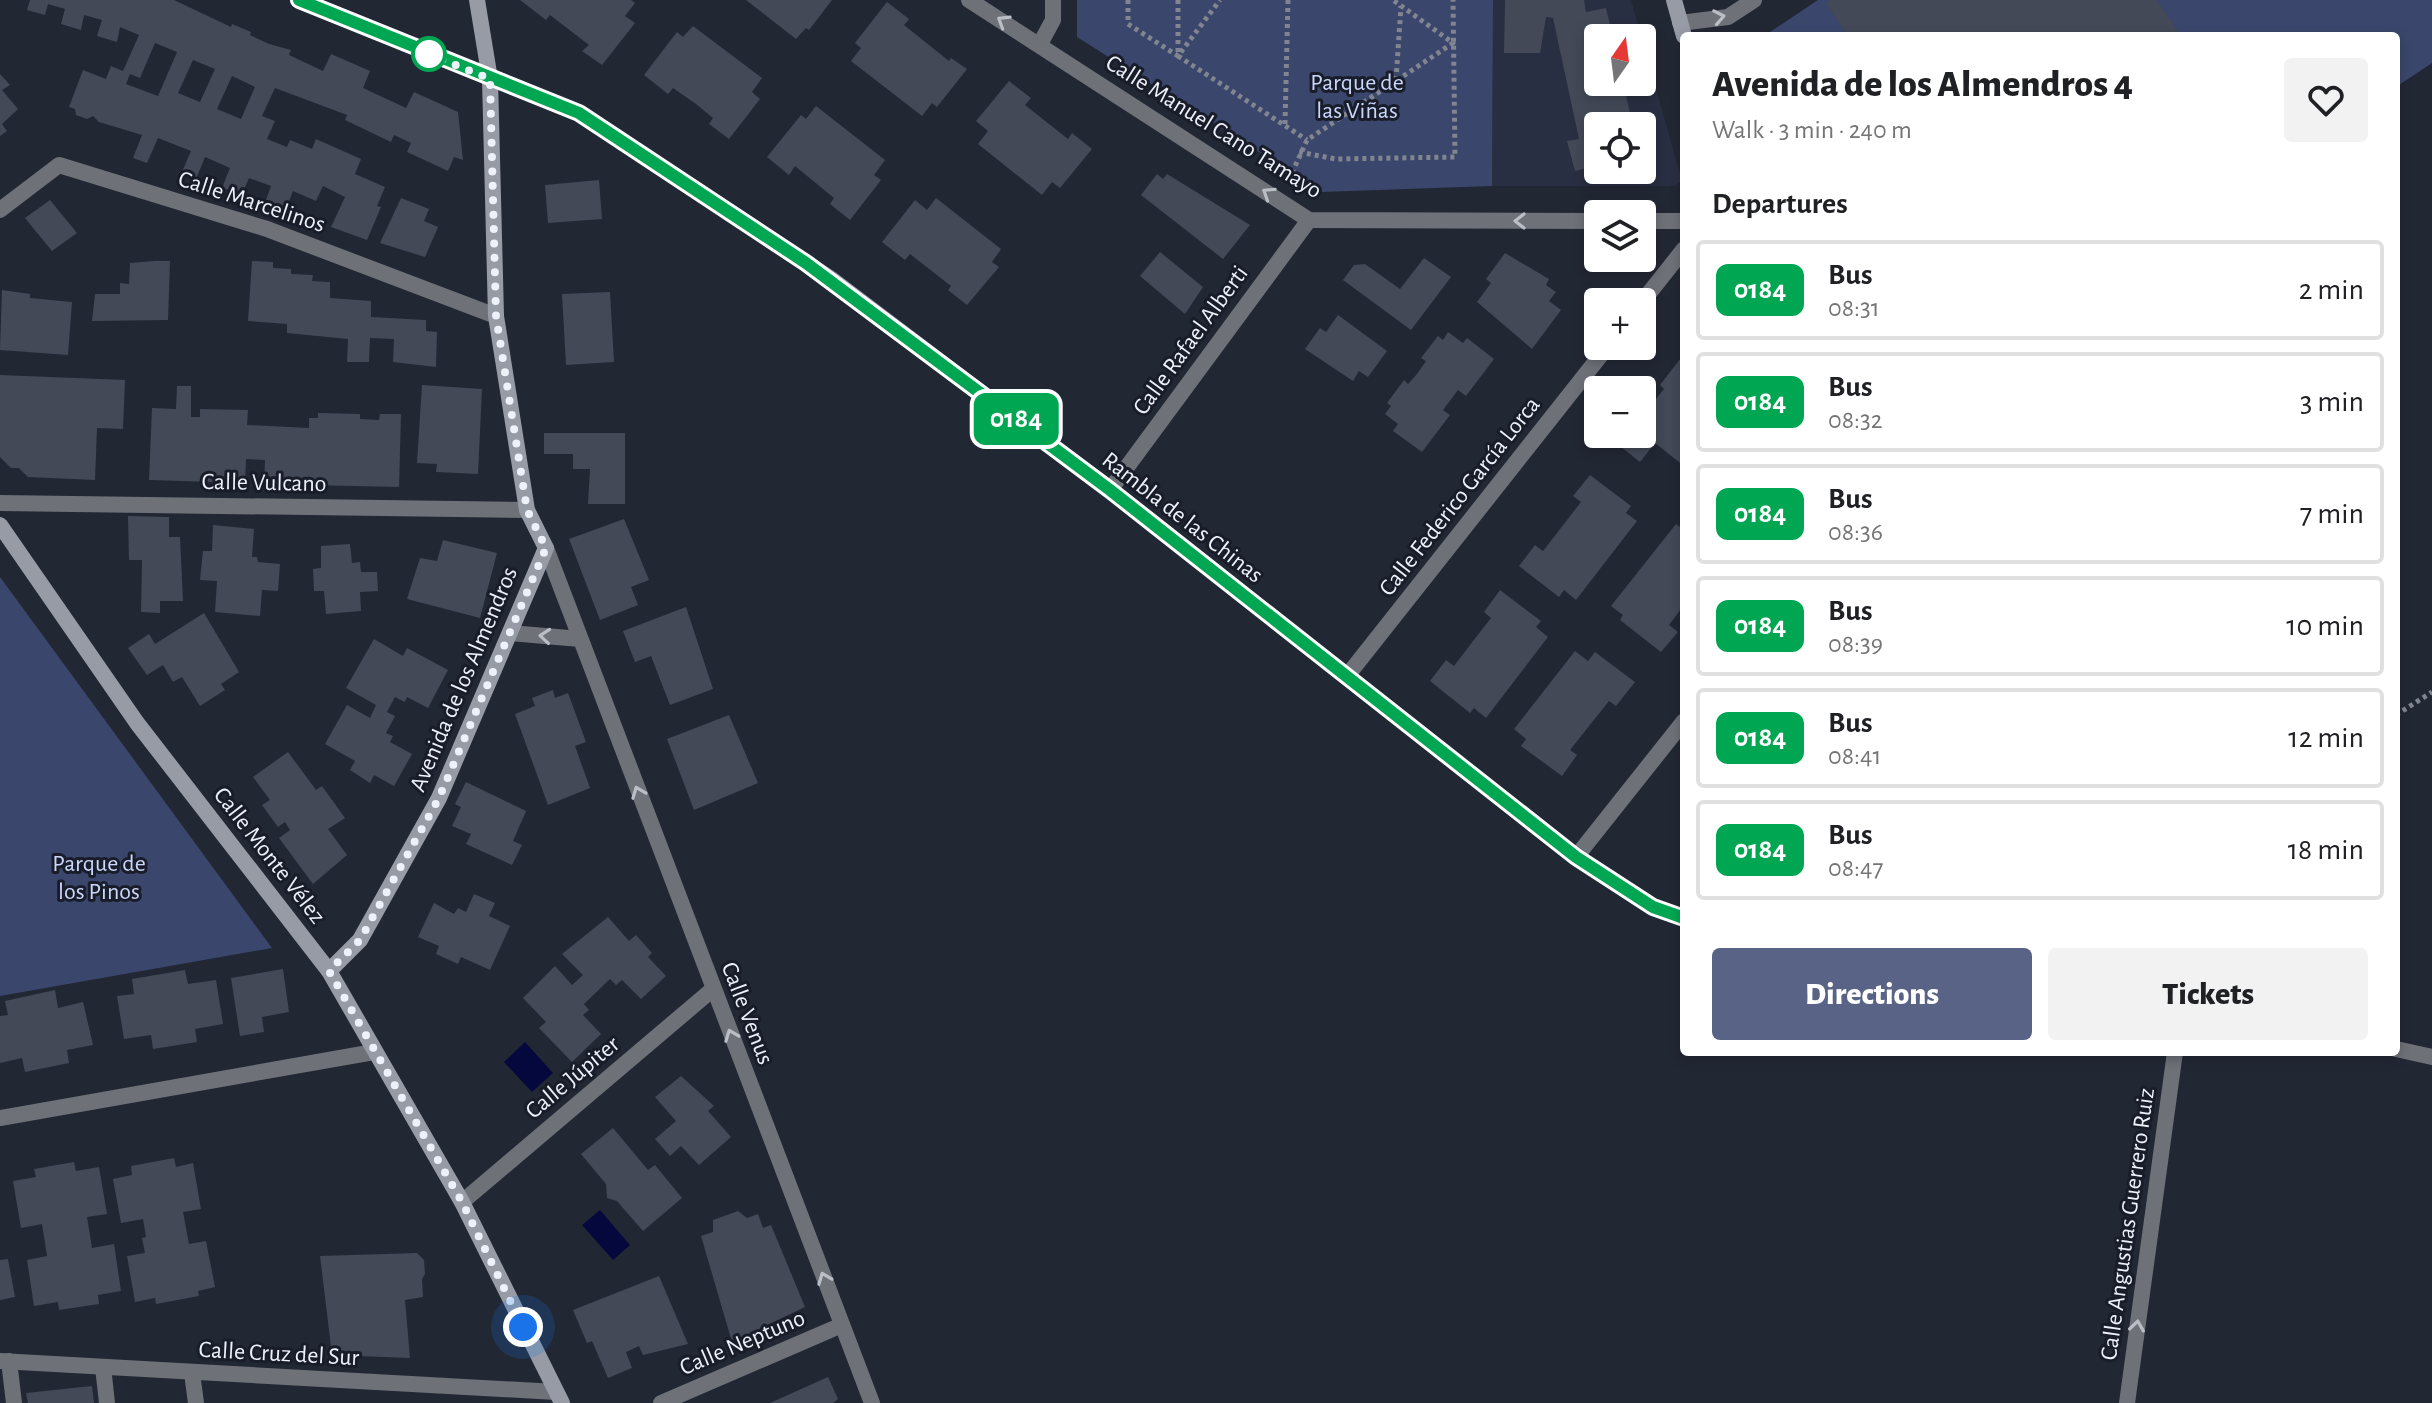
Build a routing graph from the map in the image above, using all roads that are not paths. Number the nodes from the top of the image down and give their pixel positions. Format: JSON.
{"nodes":[{"id":1,"x":299,"y":0,"type":"edge"},
{"id":2,"x":477,"y":0,"type":"edge"},
{"id":3,"x":969,"y":0,"type":"edge"},
{"id":4,"x":1053,"y":0,"type":"edge"},
{"id":5,"x":1674,"y":0,"type":"edge"},
{"id":6,"x":1754,"y":0,"type":"edge"},
{"id":7,"x":1682,"y":29,"type":"edge"},
{"id":8,"x":1040,"y":44,"type":"junction"},
{"id":9,"x":490,"y":79,"type":"junction"},
{"id":10,"x":0,"y":210,"type":"edge"},
{"id":11,"x":1309,"y":220,"type":"junction"},
{"id":12,"x":1584,"y":221,"type":"edge"},
{"id":13,"x":1656,"y":221,"type":"edge"},
{"id":14,"x":1680,"y":221,"type":"edge"},
{"id":15,"x":1680,"y":254,"type":"edge"},
{"id":16,"x":1653,"y":288,"type":"edge"},
{"id":17,"x":496,"y":316,"type":"junction"},
{"id":18,"x":1597,"y":360,"type":"edge"},
{"id":19,"x":1110,"y":490,"type":"junction"},
{"id":20,"x":0,"y":503,"type":"edge"},
{"id":21,"x":527,"y":510,"type":"junction"},
{"id":22,"x":0,"y":525,"type":"edge"},
{"id":23,"x":546,"y":548,"type":"junction"},
{"id":24,"x":510,"y":633,"type":"junction"},
{"id":25,"x":580,"y":639,"type":"junction"},
{"id":26,"x":1347,"y":676,"type":"junction"},
{"id":27,"x":1680,"y":726,"type":"edge"},
{"id":28,"x":1576,"y":857,"type":"junction"},
{"id":29,"x":1680,"y":917,"type":"edge"},
{"id":30,"x":329,"y":971,"type":"junction"},
{"id":31,"x":713,"y":989,"type":"junction"},
{"id":32,"x":2400,"y":1050,"type":"edge"},
{"id":33,"x":374,"y":1052,"type":"junction"},
{"id":34,"x":2174,"y":1056,"type":"edge"},
{"id":35,"x":2432,"y":1057,"type":"edge"},
{"id":36,"x":0,"y":1118,"type":"edge"},
{"id":37,"x":462,"y":1202,"type":"junction"},
{"id":38,"x":842,"y":1325,"type":"junction"},
{"id":39,"x":4,"y":1361,"type":"edge"},
{"id":40,"x":103,"y":1367,"type":"junction"},
{"id":41,"x":192,"y":1373,"type":"junction"},
{"id":42,"x":559,"y":1397,"type":"edge"},
{"id":43,"x":14,"y":1403,"type":"edge"},
{"id":44,"x":107,"y":1403,"type":"edge"},
{"id":45,"x":196,"y":1403,"type":"edge"},
{"id":46,"x":661,"y":1403,"type":"edge"},
{"id":47,"x":872,"y":1403,"type":"edge"},
{"id":48,"x":2127,"y":1403,"type":"edge"}],
"edges":[{"from":1,"to":9,"type":"street","name":"Rambla de las Chinas"},
{"from":2,"to":9,"type":"street","name":"Avenida de los Almendros"},
{"from":8,"to":3,"type":"street","name":"Calle Manuel Cano Tamayo","one_way":true},
{"from":4,"to":8,"type":"street"},
{"from":5,"to":7,"type":"street"},
{"from":7,"to":6,"type":"street","one_way":true},
{"from":11,"to":8,"type":"street","name":"Calle Manuel Cano Tamayo","one_way":true},
{"from":9,"to":17,"type":"street","name":"Avenida de los Almendros"},
{"from":9,"to":19,"type":"street","name":"Rambla de las Chinas"},
{"from":10,"to":17,"type":"street","name":"Calle Marcelinos"},
{"from":12,"to":11,"type":"street","name":"Calle Manuel Cano Tamayo","one_way":true},
{"from":11,"to":19,"type":"street","name":"Calle Rafael Alberti"},
{"from":13,"to":14,"type":"street"},
{"from":15,"to":16,"type":"street"},
{"from":17,"to":21,"type":"street","name":"Avenida de los Almendros"},
{"from":18,"to":26,"type":"street","name":"Calle Federico García Lorca"},
{"from":19,"to":26,"type":"street","name":"Rambla de las Chinas"},
{"from":20,"to":21,"type":"street","name":"Calle Vulcano"},
{"from":21,"to":23,"type":"street","name":"Avenida de los Almendros"},
{"from":22,"to":30,"type":"street","name":"Calle Monte Vélez"},
{"from":23,"to":24,"type":"street","name":"Avenida de los Almendros"},
{"from":23,"to":25,"type":"street","name":"Calle Venus"},
{"from":25,"to":24,"type":"street","one_way":true},
{"from":24,"to":30,"type":"street","name":"Avenida de los Almendros"},
{"from":31,"to":25,"type":"street","name":"Calle Venus","one_way":true},
{"from":26,"to":28,"type":"street","name":"Rambla de las Chinas"},
{"from":27,"to":28,"type":"street"},
{"from":28,"to":29,"type":"street","name":"Rambla de las Chinas"},
{"from":30,"to":33,"type":"street","name":"Calle Monte Vélez"},
{"from":31,"to":37,"type":"street","name":"Calle Júpiter"},
{"from":38,"to":31,"type":"street","name":"Calle Venus","one_way":true},
{"from":32,"to":35,"type":"street"},
{"from":33,"to":36,"type":"street"},
{"from":33,"to":37,"type":"street","name":"Calle Monte Vélez"},
{"from":48,"to":34,"type":"street","name":"Calle Angustias Guerrero Ruiz","one_way":true},
{"from":37,"to":42,"type":"street","name":"Calle Monte Vélez"},
{"from":38,"to":46,"type":"street","name":"Calle Neptuno"},
{"from":38,"to":47,"type":"street","name":"Calle Venus"},
{"from":39,"to":40,"type":"street","name":"Calle Cruz del Sur"},
{"from":39,"to":43,"type":"street"},
{"from":40,"to":41,"type":"street","name":"Calle Cruz del Sur"},
{"from":40,"to":44,"type":"street"},
{"from":41,"to":42,"type":"street","name":"Calle Cruz del Sur"},
{"from":41,"to":45,"type":"street"}]}
